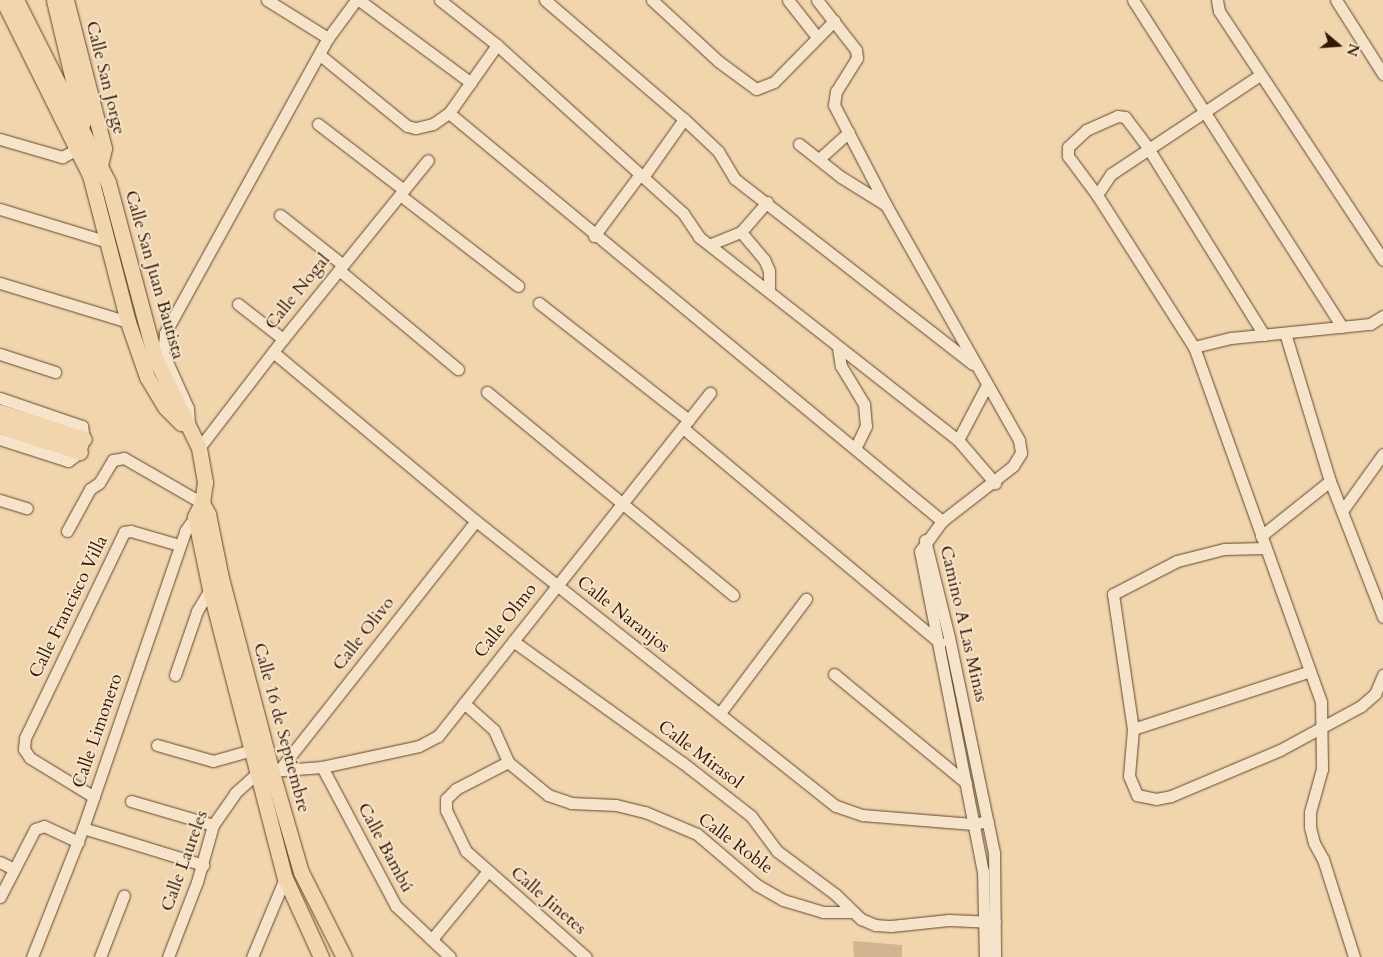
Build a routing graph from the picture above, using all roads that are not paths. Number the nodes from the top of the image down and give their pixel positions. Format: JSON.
{"nodes":[{"id":1,"x":3,"y":0,"type":"edge"},
{"id":2,"x":16,"y":0,"type":"edge"},
{"id":3,"x":54,"y":0,"type":"edge"},
{"id":4,"x":66,"y":0,"type":"edge"},
{"id":5,"x":267,"y":0,"type":"edge"},
{"id":6,"x":358,"y":0,"type":"edge"},
{"id":7,"x":545,"y":0,"type":"edge"},
{"id":8,"x":652,"y":0,"type":"edge"},
{"id":9,"x":788,"y":0,"type":"edge"},
{"id":10,"x":817,"y":0,"type":"edge"},
{"id":11,"x":1133,"y":0,"type":"edge"},
{"id":12,"x":1217,"y":0,"type":"edge"},
{"id":13,"x":1336,"y":0,"type":"edge"},
{"id":14,"x":448,"y":2,"type":"edge"},
{"id":15,"x":834,"y":21,"type":"junction"},
{"id":16,"x":817,"y":37,"type":"junction"},
{"id":17,"x":328,"y":38,"type":"junction"},
{"id":18,"x":497,"y":45,"type":"junction"},
{"id":19,"x":320,"y":54,"type":"junction"},
{"id":20,"x":1383,"y":74,"type":"edge"},
{"id":21,"x":1260,"y":75,"type":"junction"},
{"id":22,"x":471,"y":83,"type":"junction"},
{"id":23,"x":450,"y":113,"type":"junction"},
{"id":24,"x":1204,"y":113,"type":"junction"},
{"id":25,"x":684,"y":119,"type":"junction"},
{"id":26,"x":318,"y":124,"type":"dead end"},
{"id":27,"x":82,"y":132,"type":"junction"},
{"id":28,"x":849,"y":132,"type":"junction"},
{"id":29,"x":0,"y":139,"type":"edge"},
{"id":30,"x":799,"y":144,"type":"dead end"},
{"id":31,"x":77,"y":146,"type":"junction"},
{"id":32,"x":1148,"y":148,"type":"junction"},
{"id":33,"x":818,"y":159,"type":"junction"},
{"id":34,"x":428,"y":160,"type":"dead end"},
{"id":35,"x":95,"y":170,"type":"junction"},
{"id":36,"x":641,"y":176,"type":"junction"},
{"id":37,"x":402,"y":192,"type":"junction"},
{"id":38,"x":1097,"y":195,"type":"junction"},
{"id":39,"x":767,"y":202,"type":"junction"},
{"id":40,"x":886,"y":205,"type":"junction"},
{"id":41,"x":0,"y":209,"type":"edge"},
{"id":42,"x":280,"y":215,"type":"dead end"},
{"id":43,"x":741,"y":232,"type":"junction"},
{"id":44,"x":594,"y":236,"type":"junction"},
{"id":45,"x":108,"y":242,"type":"junction"},
{"id":46,"x":711,"y":244,"type":"junction"},
{"id":47,"x":1383,"y":260,"type":"edge"},
{"id":48,"x":341,"y":267,"type":"junction"},
{"id":49,"x":0,"y":283,"type":"edge"},
{"id":50,"x":518,"y":286,"type":"dead end"},
{"id":51,"x":769,"y":290,"type":"junction"},
{"id":52,"x":539,"y":303,"type":"dead end"},
{"id":53,"x":238,"y":304,"type":"dead end"},
{"id":54,"x":1383,"y":316,"type":"edge"},
{"id":55,"x":128,"y":322,"type":"junction"},
{"id":56,"x":1342,"y":327,"type":"junction"},
{"id":57,"x":1285,"y":333,"type":"junction"},
{"id":58,"x":1264,"y":335,"type":"junction"},
{"id":59,"x":283,"y":339,"type":"junction"},
{"id":60,"x":1194,"y":347,"type":"junction"},
{"id":61,"x":838,"y":348,"type":"junction"},
{"id":62,"x":273,"y":352,"type":"junction"},
{"id":63,"x":0,"y":354,"type":"edge"},
{"id":64,"x":977,"y":367,"type":"junction"},
{"id":65,"x":458,"y":369,"type":"dead end"},
{"id":66,"x":55,"y":372,"type":"dead end"},
{"id":67,"x":987,"y":385,"type":"junction"},
{"id":68,"x":487,"y":392,"type":"dead end"},
{"id":69,"x":710,"y":393,"type":"dead end"},
{"id":70,"x":0,"y":398,"type":"edge"},
{"id":71,"x":0,"y":412,"type":"edge"},
{"id":72,"x":686,"y":424,"type":"junction"},
{"id":73,"x":0,"y":426,"type":"edge"},
{"id":74,"x":189,"y":431,"type":"junction"},
{"id":75,"x":0,"y":439,"type":"edge"},
{"id":76,"x":958,"y":440,"type":"junction"},
{"id":77,"x":82,"y":445,"type":"junction"},
{"id":78,"x":199,"y":448,"type":"junction"},
{"id":79,"x":855,"y":449,"type":"junction"},
{"id":80,"x":1383,"y":454,"type":"edge"},
{"id":81,"x":1330,"y":481,"type":"junction"},
{"id":82,"x":996,"y":483,"type":"junction"},
{"id":83,"x":0,"y":500,"type":"edge"},
{"id":84,"x":622,"y":502,"type":"junction"},
{"id":85,"x":202,"y":503,"type":"junction"},
{"id":86,"x":27,"y":508,"type":"dead end"},
{"id":87,"x":1342,"y":510,"type":"junction"},
{"id":88,"x":195,"y":517,"type":"junction"},
{"id":89,"x":476,"y":520,"type":"junction"},
{"id":90,"x":942,"y":521,"type":"junction"},
{"id":91,"x":67,"y":531,"type":"dead end"},
{"id":92,"x":1261,"y":536,"type":"junction"},
{"id":93,"x":925,"y":540,"type":"junction"},
{"id":94,"x":179,"y":545,"type":"junction"},
{"id":95,"x":1265,"y":548,"type":"junction"},
{"id":96,"x":924,"y":578,"type":"junction"},
{"id":97,"x":936,"y":579,"type":"junction"},
{"id":98,"x":556,"y":585,"type":"junction"},
{"id":99,"x":210,"y":589,"type":"junction"},
{"id":100,"x":732,"y":595,"type":"dead end"},
{"id":101,"x":806,"y":600,"type":"dead end"},
{"id":102,"x":1383,"y":617,"type":"edge"},
{"id":103,"x":513,"y":641,"type":"junction"},
{"id":104,"x":938,"y":642,"type":"junction"},
{"id":105,"x":953,"y":657,"type":"junction"},
{"id":106,"x":1310,"y":671,"type":"junction"},
{"id":107,"x":834,"y":674,"type":"dead end"},
{"id":108,"x":175,"y":675,"type":"dead end"},
{"id":109,"x":1383,"y":675,"type":"edge"},
{"id":110,"x":464,"y":703,"type":"junction"},
{"id":111,"x":720,"y":713,"type":"junction"},
{"id":112,"x":1321,"y":727,"type":"junction"},
{"id":113,"x":1133,"y":729,"type":"junction"},
{"id":114,"x":157,"y":745,"type":"dead end"},
{"id":115,"x":252,"y":750,"type":"junction"},
{"id":116,"x":508,"y":762,"type":"junction"},
{"id":117,"x":322,"y":767,"type":"junction"},
{"id":118,"x":270,"y":770,"type":"junction"},
{"id":119,"x":966,"y":783,"type":"junction"},
{"id":120,"x":94,"y":797,"type":"junction"},
{"id":121,"x":131,"y":801,"type":"dead end"},
{"id":122,"x":988,"y":821,"type":"junction"},
{"id":123,"x":973,"y":824,"type":"junction"},
{"id":124,"x":213,"y":825,"type":"junction"},
{"id":125,"x":84,"y":828,"type":"junction"},
{"id":126,"x":78,"y":842,"type":"junction"},
{"id":127,"x":0,"y":862,"type":"edge"},
{"id":128,"x":203,"y":865,"type":"junction"},
{"id":129,"x":14,"y":869,"type":"junction"},
{"id":130,"x":488,"y":872,"type":"junction"},
{"id":131,"x":285,"y":878,"type":"junction"},
{"id":132,"x":124,"y":895,"type":"dead end"},
{"id":133,"x":0,"y":897,"type":"edge"},
{"id":134,"x":852,"y":912,"type":"junction"},
{"id":135,"x":990,"y":922,"type":"junction"},
{"id":136,"x":432,"y":940,"type":"junction"},
{"id":137,"x":32,"y":957,"type":"edge"},
{"id":138,"x":100,"y":957,"type":"edge"},
{"id":139,"x":168,"y":957,"type":"edge"},
{"id":140,"x":252,"y":957,"type":"edge"},
{"id":141,"x":321,"y":957,"type":"edge"},
{"id":142,"x":344,"y":957,"type":"edge"},
{"id":143,"x":450,"y":957,"type":"edge"},
{"id":144,"x":586,"y":957,"type":"edge"},
{"id":145,"x":985,"y":957,"type":"edge"},
{"id":146,"x":995,"y":957,"type":"edge"},
{"id":147,"x":1354,"y":957,"type":"edge"}],
"edges":[{"from":1,"to":31,"type":"main road","name":"Calle San Juan Bautista"},
{"from":2,"to":27,"type":"main road","name":"Calle San Juan Bautista"},
{"from":3,"to":27,"type":"main road","name":"Calle San Jorge"},
{"from":4,"to":35,"type":"main road","name":"Calle San Jorge"},
{"from":5,"to":17,"type":"street"},
{"from":6,"to":17,"type":"street"},
{"from":6,"to":22,"type":"street"},
{"from":7,"to":25,"type":"street"},
{"from":8,"to":16,"type":"street"},
{"from":9,"to":16,"type":"street"},
{"from":10,"to":15,"type":"street"},
{"from":11,"to":24,"type":"street"},
{"from":12,"to":21,"type":"street"},
{"from":13,"to":20,"type":"street"},
{"from":14,"to":18,"type":"street"},
{"from":15,"to":16,"type":"street"},
{"from":15,"to":28,"type":"street"},
{"from":17,"to":19,"type":"street"},
{"from":18,"to":22,"type":"street"},
{"from":18,"to":36,"type":"street"},
{"from":19,"to":23,"type":"street"},
{"from":19,"to":74,"type":"street"},
{"from":21,"to":24,"type":"street"},
{"from":21,"to":47,"type":"street"},
{"from":22,"to":23,"type":"street"},
{"from":23,"to":44,"type":"street"},
{"from":24,"to":32,"type":"street"},
{"from":24,"to":56,"type":"street"},
{"from":25,"to":36,"type":"street"},
{"from":25,"to":39,"type":"street"},
{"from":26,"to":37,"type":"street"},
{"from":27,"to":31,"type":"street"},
{"from":27,"to":35,"type":"main road","name":"Calle San Juan Bautista"},
{"from":28,"to":33,"type":"street"},
{"from":28,"to":40,"type":"street"},
{"from":29,"to":31,"type":"street"},
{"from":30,"to":33,"type":"street"},
{"from":31,"to":35,"type":"main road","name":"Calle San Juan Bautista"},
{"from":32,"to":38,"type":"street"},
{"from":32,"to":38,"type":"street"},
{"from":32,"to":58,"type":"street"},
{"from":33,"to":40,"type":"street"},
{"from":34,"to":37,"type":"street","name":"Calle Nogal"},
{"from":35,"to":45,"type":"main road","name":"Calle San Juan Bautista"},
{"from":35,"to":74,"type":"main road","name":"Calle San Juan Bautista"},
{"from":36,"to":44,"type":"street"},
{"from":36,"to":46,"type":"street"},
{"from":37,"to":48,"type":"street","name":"Calle Nogal"},
{"from":37,"to":50,"type":"street"},
{"from":38,"to":60,"type":"street"},
{"from":39,"to":43,"type":"street"},
{"from":39,"to":64,"type":"street"},
{"from":40,"to":64,"type":"street"},
{"from":41,"to":45,"type":"street"},
{"from":42,"to":48,"type":"street"},
{"from":43,"to":46,"type":"street"},
{"from":43,"to":51,"type":"street"},
{"from":44,"to":79,"type":"street"},
{"from":45,"to":55,"type":"main road","name":"Calle San Juan Bautista"},
{"from":46,"to":51,"type":"street"},
{"from":48,"to":59,"type":"street","name":"Calle Nogal"},
{"from":48,"to":65,"type":"street"},
{"from":49,"to":55,"type":"street"},
{"from":51,"to":61,"type":"street"},
{"from":52,"to":72,"type":"street"},
{"from":53,"to":59,"type":"street"},
{"from":54,"to":56,"type":"street"},
{"from":55,"to":74,"type":"main road","name":"Calle San Juan Bautista"},
{"from":56,"to":57,"type":"street"},
{"from":57,"to":58,"type":"street"},
{"from":57,"to":81,"type":"street"},
{"from":58,"to":60,"type":"street"},
{"from":59,"to":62,"type":"street","name":"Calle Nogal"},
{"from":60,"to":92,"type":"street"},
{"from":61,"to":76,"type":"street"},
{"from":61,"to":79,"type":"street"},
{"from":62,"to":78,"type":"street","name":"Calle Nogal"},
{"from":62,"to":89,"type":"street","name":"Calle Naranjos"},
{"from":63,"to":66,"type":"street"},
{"from":64,"to":67,"type":"street"},
{"from":67,"to":76,"type":"street"},
{"from":67,"to":82,"type":"street"},
{"from":68,"to":84,"type":"street"},
{"from":69,"to":72,"type":"street","name":"Calle Olmo"},
{"from":70,"to":77,"type":"street"},
{"from":71,"to":77,"type":"main road"},
{"from":72,"to":84,"type":"street","name":"Calle Olmo"},
{"from":72,"to":104,"type":"street"},
{"from":73,"to":77,"type":"main road"},
{"from":74,"to":78,"type":"main road","name":"Calle 16 de Septiembre"},
{"from":75,"to":77,"type":"street"},
{"from":76,"to":82,"type":"street"},
{"from":78,"to":85,"type":"main road","name":"Calle 16 de Septiembre"},
{"from":79,"to":90,"type":"street"},
{"from":80,"to":87,"type":"street"},
{"from":81,"to":87,"type":"street"},
{"from":81,"to":92,"type":"street"},
{"from":82,"to":90,"type":"street"},
{"from":83,"to":86,"type":"street"},
{"from":84,"to":98,"type":"street","name":"Calle Olmo"},
{"from":84,"to":100,"type":"street"},
{"from":85,"to":88,"type":"main road","name":"Calle 16 de Septiembre"},
{"from":85,"to":91,"type":"street"},
{"from":85,"to":118,"type":"main road","name":"Calle 16 de Septiembre"},
{"from":87,"to":102,"type":"street"},
{"from":88,"to":94,"type":"street","name":"Calle Limonero"},
{"from":88,"to":99,"type":"main road","name":"Calle 16 de Septiembre"},
{"from":89,"to":98,"type":"street","name":"Calle Naranjos"},
{"from":89,"to":118,"type":"street","name":"Calle Olivo"},
{"from":90,"to":93,"type":"street"},
{"from":92,"to":95,"type":"street"},
{"from":93,"to":96,"type":"street","name":"Camino A Las Minas"},
{"from":93,"to":97,"type":"street","name":"Camino A Las Minas"},
{"from":94,"to":120,"type":"street","name":"Calle Limonero"},
{"from":94,"to":120,"type":"street","name":"Calle Francisco Villa"},
{"from":95,"to":106,"type":"street"},
{"from":95,"to":113,"type":"street"},
{"from":96,"to":97,"type":"street"},
{"from":96,"to":104,"type":"street","name":"Camino A Las Minas"},
{"from":97,"to":105,"type":"street","name":"Camino A Las Minas"},
{"from":98,"to":103,"type":"street","name":"Calle Olmo"},
{"from":98,"to":111,"type":"street","name":"Calle Naranjos"},
{"from":99,"to":108,"type":"street"},
{"from":99,"to":115,"type":"main road","name":"Calle 16 de Septiembre"},
{"from":101,"to":111,"type":"street"},
{"from":103,"to":110,"type":"street","name":"Calle Olmo"},
{"from":103,"to":134,"type":"street","name":"Calle Mirasol"},
{"from":104,"to":105,"type":"street"},
{"from":104,"to":119,"type":"street","name":"Camino A Las Minas"},
{"from":105,"to":122,"type":"street","name":"Camino A Las Minas"},
{"from":106,"to":112,"type":"street"},
{"from":106,"to":113,"type":"street"},
{"from":107,"to":119,"type":"street"},
{"from":109,"to":112,"type":"street"},
{"from":110,"to":116,"type":"street","name":"Calle Roble"},
{"from":110,"to":117,"type":"street","name":"Calle Olmo"},
{"from":111,"to":123,"type":"street","name":"Calle Naranjos"},
{"from":112,"to":113,"type":"street"},
{"from":112,"to":147,"type":"street"},
{"from":114,"to":115,"type":"street"},
{"from":115,"to":118,"type":"main road","name":"Calle 16 de Septiembre"},
{"from":116,"to":130,"type":"street","name":"Calle Jinetes"},
{"from":116,"to":134,"type":"street","name":"Calle Roble"},
{"from":117,"to":118,"type":"street","name":"Calle Olmo"},
{"from":117,"to":136,"type":"street","name":"Calle Bambú"},
{"from":118,"to":124,"type":"street","name":"Calle Laureles"},
{"from":118,"to":131,"type":"main road","name":"Calle 16 de Septiembre"},
{"from":118,"to":142,"type":"main road","name":"Calle 16 de Septiembre"},
{"from":119,"to":123,"type":"street","name":"Camino A Las Minas"},
{"from":120,"to":125,"type":"street","name":"Calle Limonero"},
{"from":121,"to":124,"type":"street"},
{"from":122,"to":123,"type":"street","name":"Calle Naranjos"},
{"from":122,"to":135,"type":"street","name":"Camino A Las Minas"},
{"from":123,"to":135,"type":"street","name":"Camino A Las Minas"},
{"from":124,"to":128,"type":"street","name":"Calle Laureles"},
{"from":125,"to":126,"type":"street","name":"Calle Limonero"},
{"from":125,"to":128,"type":"street"},
{"from":126,"to":129,"type":"street"},
{"from":126,"to":137,"type":"street","name":"Calle Limonero"},
{"from":127,"to":129,"type":"street"},
{"from":128,"to":139,"type":"street","name":"Calle Laureles"},
{"from":129,"to":133,"type":"street"},
{"from":130,"to":136,"type":"street","name":"Calle Jinetes"},
{"from":130,"to":144,"type":"street","name":"Calle Jinetes"},
{"from":131,"to":140,"type":"street"},
{"from":131,"to":141,"type":"main road","name":"Calle 16 de Septiembre"},
{"from":132,"to":138,"type":"street"},
{"from":134,"to":135,"type":"street","name":"Calle Roble"},
{"from":135,"to":145,"type":"street","name":"Camino A Las Minas"},
{"from":135,"to":146,"type":"street","name":"Camino A Las Minas"},
{"from":136,"to":143,"type":"street","name":"Calle Bambú"}]}
